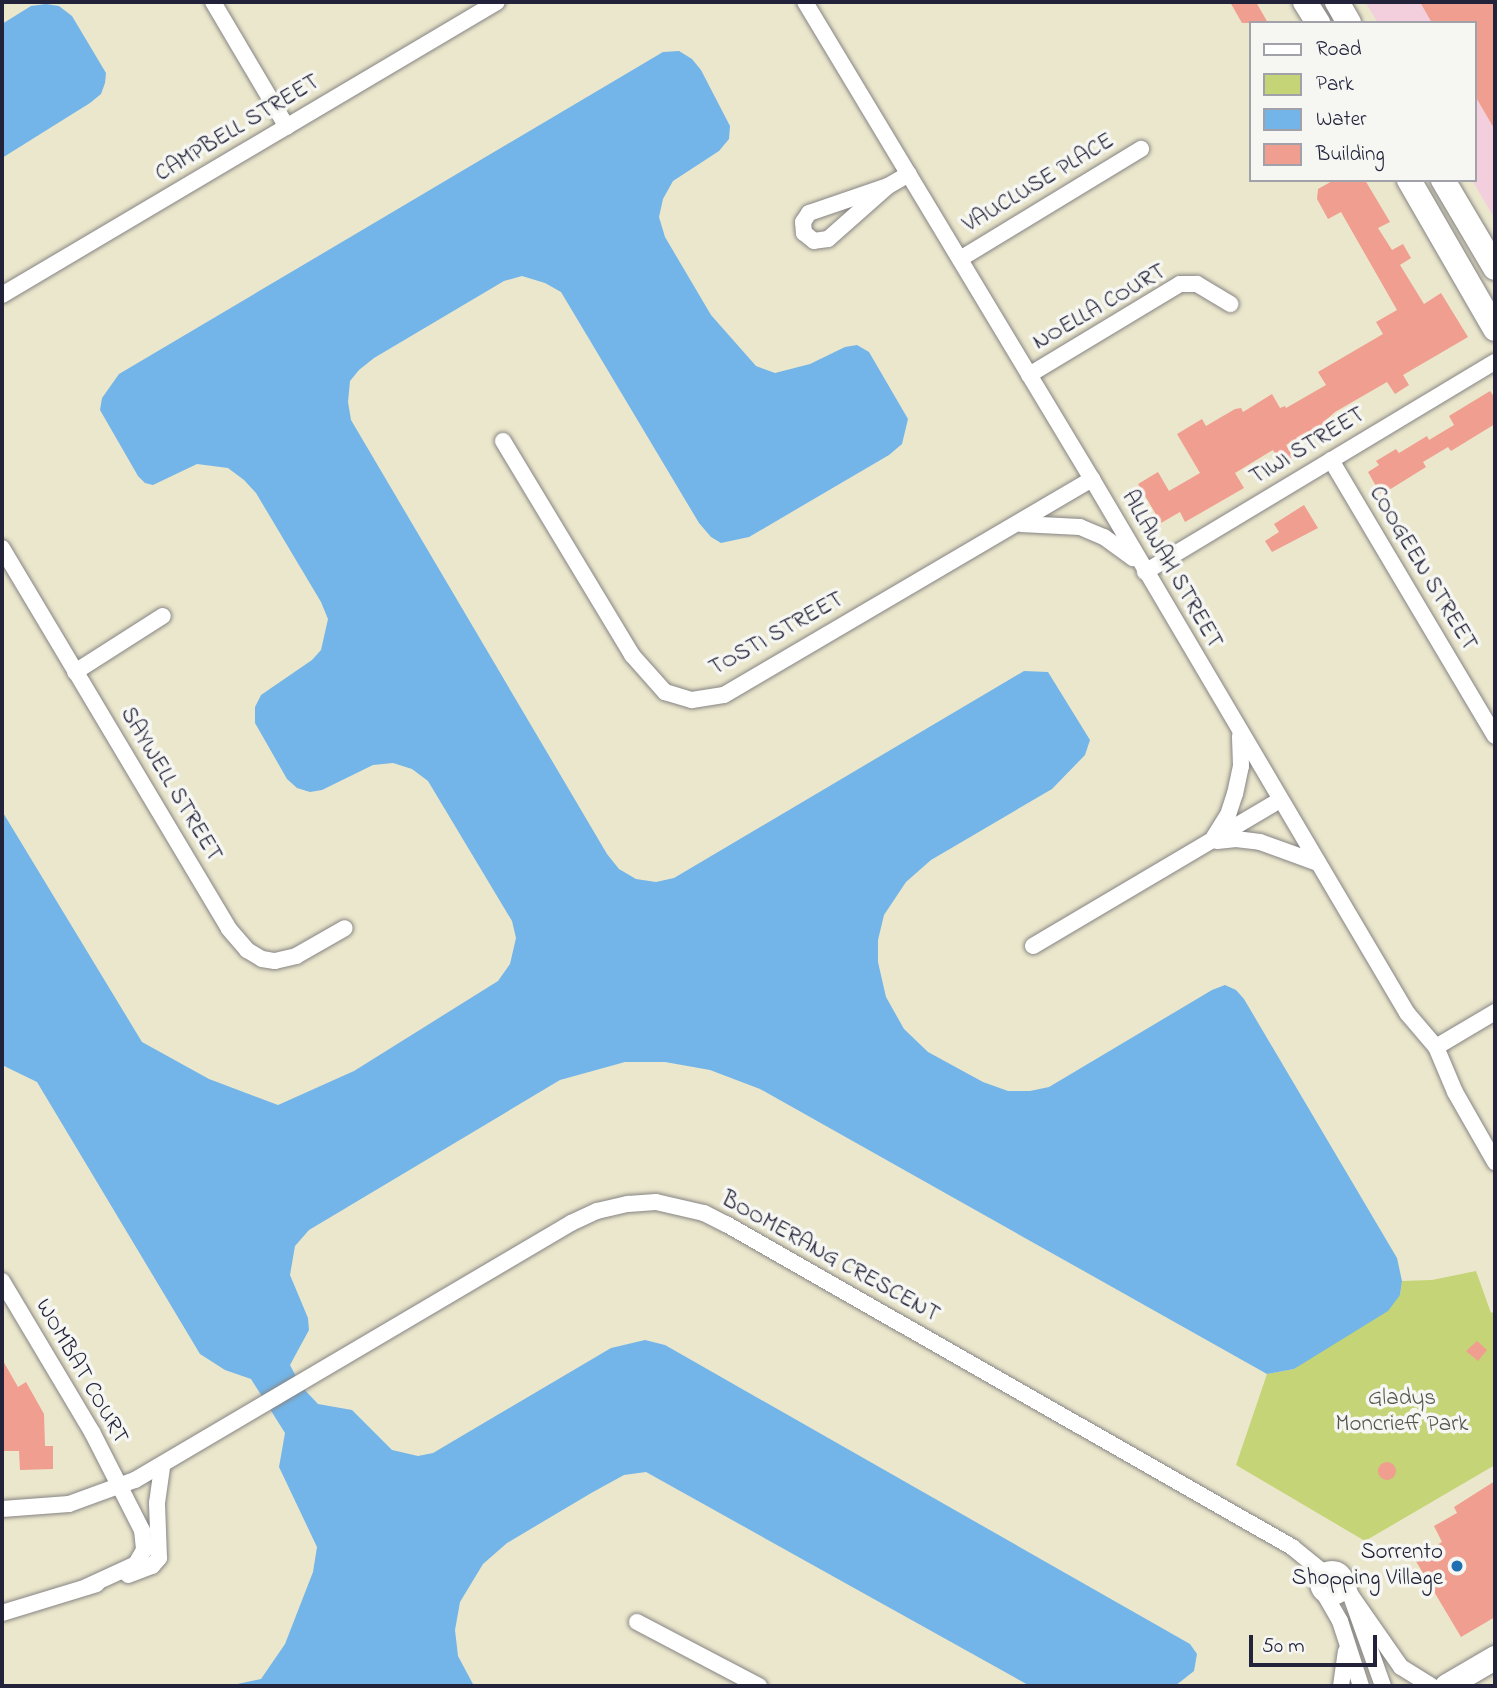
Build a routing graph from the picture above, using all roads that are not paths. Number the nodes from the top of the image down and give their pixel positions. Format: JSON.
{"nodes":[{"id":1,"x":213,"y":2,"type":"edge"},
{"id":2,"x":497,"y":2,"type":"edge"},
{"id":3,"x":805,"y":2,"type":"edge"},
{"id":4,"x":1305,"y":2,"type":"edge"},
{"id":5,"x":1337,"y":2,"type":"edge"},
{"id":6,"x":1317,"y":21,"type":"edge"},
{"id":7,"x":1348,"y":21,"type":"edge"},
{"id":8,"x":287,"y":127,"type":"junction"},
{"id":9,"x":1141,"y":149,"type":"dead end"},
{"id":10,"x":909,"y":174,"type":"junction"},
{"id":11,"x":1410,"y":182,"type":"edge"},
{"id":12,"x":1444,"y":182,"type":"edge"},
{"id":13,"x":888,"y":186,"type":"junction"},
{"id":14,"x":960,"y":259,"type":"junction"},
{"id":15,"x":1495,"y":268,"type":"edge"},
{"id":16,"x":2,"y":295,"type":"edge"},
{"id":17,"x":1230,"y":304,"type":"dead end"},
{"id":18,"x":1495,"y":329,"type":"edge"},
{"id":19,"x":1495,"y":362,"type":"edge"},
{"id":20,"x":1029,"y":375,"type":"junction"},
{"id":21,"x":503,"y":441,"type":"dead end"},
{"id":22,"x":1331,"y":460,"type":"junction"},
{"id":23,"x":1092,"y":479,"type":"junction"},
{"id":24,"x":1017,"y":524,"type":"junction"},
{"id":25,"x":2,"y":548,"type":"edge"},
{"id":26,"x":1143,"y":568,"type":"junction"},
{"id":27,"x":163,"y":616,"type":"dead end"},
{"id":28,"x":75,"y":672,"type":"junction"},
{"id":29,"x":1239,"y":731,"type":"junction"},
{"id":30,"x":1495,"y":736,"type":"edge"},
{"id":31,"x":1280,"y":800,"type":"junction"},
{"id":32,"x":1208,"y":844,"type":"junction"},
{"id":33,"x":1318,"y":863,"type":"junction"},
{"id":34,"x":345,"y":928,"type":"dead end"},
{"id":35,"x":1033,"y":946,"type":"dead end"},
{"id":36,"x":1495,"y":1012,"type":"edge"},
{"id":37,"x":1436,"y":1047,"type":"junction"},
{"id":38,"x":1495,"y":1161,"type":"edge"},
{"id":39,"x":2,"y":1281,"type":"edge"},
{"id":40,"x":162,"y":1466,"type":"junction"},
{"id":41,"x":119,"y":1487,"type":"junction"},
{"id":42,"x":2,"y":1508,"type":"edge"},
{"id":43,"x":1323,"y":1572,"type":"junction"},
{"id":44,"x":86,"y":1587,"type":"junction"},
{"id":45,"x":1348,"y":1588,"type":"junction"},
{"id":46,"x":1325,"y":1595,"type":"junction"},
{"id":47,"x":2,"y":1612,"type":"edge"},
{"id":48,"x":637,"y":1622,"type":"dead end"},
{"id":49,"x":1346,"y":1639,"type":"junction"},
{"id":50,"x":1495,"y":1658,"type":"edge"},
{"id":51,"x":760,"y":1686,"type":"edge"},
{"id":52,"x":1341,"y":1686,"type":"edge"},
{"id":53,"x":1361,"y":1686,"type":"edge"},
{"id":54,"x":1383,"y":1686,"type":"edge"},
{"id":55,"x":1432,"y":1686,"type":"edge"},
{"id":56,"x":1447,"y":1686,"type":"edge"}],
"edges":[{"from":1,"to":8,"type":"street"},
{"from":2,"to":8,"type":"street","name":"CAMPBELL STREET"},
{"from":3,"to":10,"type":"street","name":"ALLAWAH STREET"},
{"from":4,"to":6,"type":"main road"},
{"from":5,"to":7,"type":"main road"},
{"from":8,"to":16,"type":"street","name":"CAMPBELL STREET"},
{"from":9,"to":14,"type":"street","name":"VAUCLUSE PLACE"},
{"from":10,"to":13,"type":"street"},
{"from":10,"to":14,"type":"street","name":"ALLAWAH STREET"},
{"from":11,"to":18,"type":"main road"},
{"from":12,"to":15,"type":"main road"},
{"from":13,"to":13,"type":"street"},
{"from":14,"to":20,"type":"street","name":"ALLAWAH STREET"},
{"from":17,"to":20,"type":"street","name":"NOELLA COURT"},
{"from":19,"to":22,"type":"street","name":"TIWI STREET"},
{"from":20,"to":23,"type":"street","name":"ALLAWAH STREET"},
{"from":21,"to":24,"type":"street","name":"TOSTI STREET"},
{"from":22,"to":26,"type":"street","name":"TIWI STREET"},
{"from":22,"to":30,"type":"street","name":"COOGEEN STREET"},
{"from":23,"to":24,"type":"street","name":"TOSTI STREET"},
{"from":23,"to":26,"type":"street","name":"ALLAWAH STREET"},
{"from":24,"to":26,"type":"street"},
{"from":25,"to":28,"type":"street","name":"SAYWELL STREET"},
{"from":26,"to":29,"type":"street","name":"ALLAWAH STREET"},
{"from":27,"to":28,"type":"street"},
{"from":28,"to":34,"type":"street","name":"SAYWELL STREET"},
{"from":29,"to":31,"type":"street","name":"ALLAWAH STREET"},
{"from":29,"to":32,"type":"street"},
{"from":31,"to":32,"type":"street"},
{"from":31,"to":33,"type":"street","name":"ALLAWAH STREET"},
{"from":32,"to":33,"type":"street"},
{"from":32,"to":35,"type":"street"},
{"from":33,"to":37,"type":"street","name":"ALLAWAH STREET"},
{"from":36,"to":37,"type":"street"},
{"from":37,"to":38,"type":"street","name":"ALLAWAH STREET"},
{"from":39,"to":41,"type":"street","name":"WOMBAT COURT"},
{"from":40,"to":41,"type":"street","name":"BOOMERANG CRESCENT"},
{"from":40,"to":43,"type":"street","name":"BOOMERANG CRESCENT"},
{"from":40,"to":44,"type":"street"},
{"from":41,"to":42,"type":"street","name":"BOOMERANG CRESCENT"},
{"from":41,"to":44,"type":"street","name":"WOMBAT COURT"},
{"from":43,"to":45,"type":"street"},
{"from":43,"to":46,"type":"street"},
{"from":44,"to":47,"type":"street"},
{"from":45,"to":46,"type":"street"},
{"from":45,"to":54,"type":"street"},
{"from":45,"to":55,"type":"street"},
{"from":46,"to":49,"type":"street"},
{"from":48,"to":51,"type":"street"},
{"from":49,"to":52,"type":"street"},
{"from":49,"to":53,"type":"street"},
{"from":50,"to":56,"type":"main road"}]}
